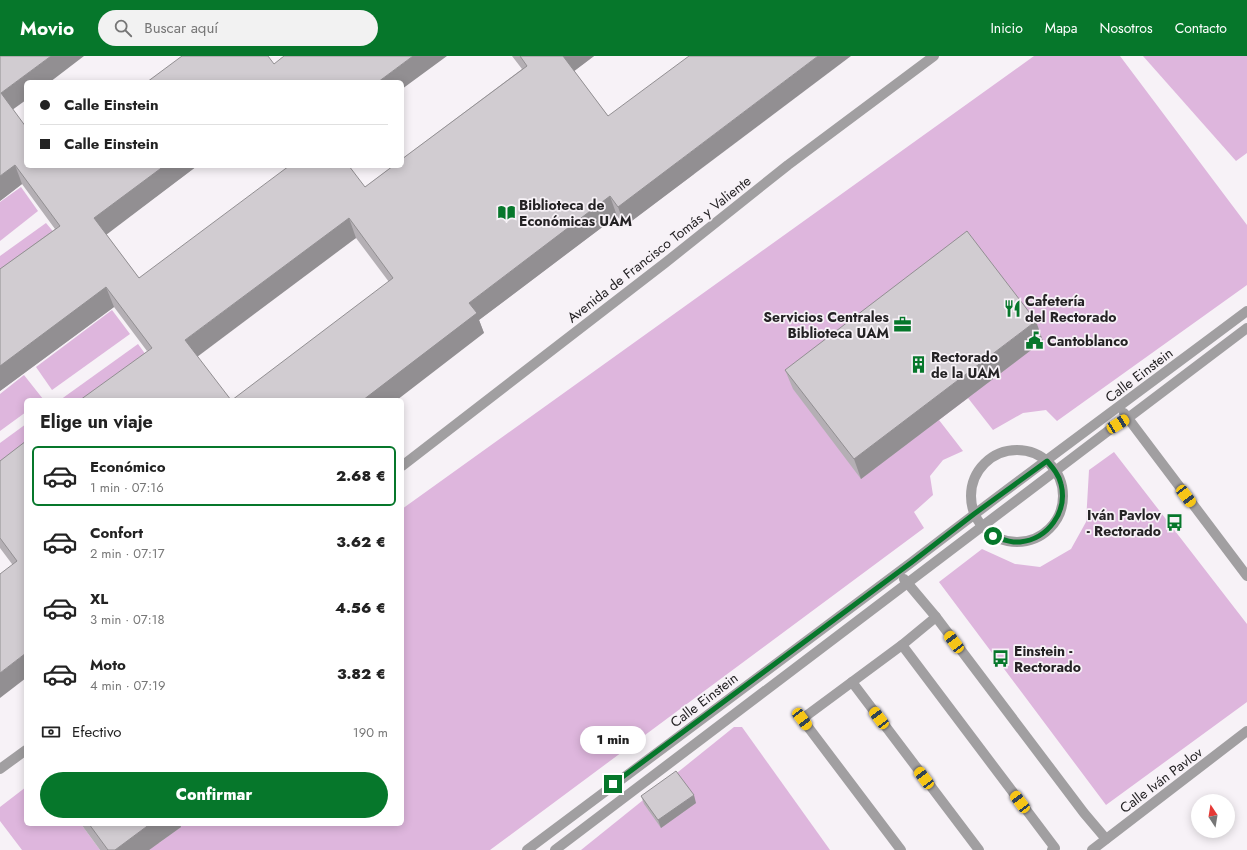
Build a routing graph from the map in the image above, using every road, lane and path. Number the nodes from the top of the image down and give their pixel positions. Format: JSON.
{"nodes":[{"id":1,"x":934,"y":56,"type":"edge"},
{"id":2,"x":1247,"y":311,"type":"edge"},
{"id":3,"x":1247,"y":328,"type":"edge"},
{"id":4,"x":1120,"y":407,"type":"junction"},
{"id":5,"x":1128,"y":418,"type":"junction"},
{"id":6,"x":1047,"y":461,"type":"junction"},
{"id":7,"x":404,"y":464,"type":"edge"},
{"id":8,"x":1056,"y":471,"type":"junction"},
{"id":9,"x":974,"y":514,"type":"junction"},
{"id":10,"x":982,"y":527,"type":"junction"},
{"id":11,"x":898,"y":572,"type":"junction"},
{"id":12,"x":1247,"y":576,"type":"edge"},
{"id":13,"x":907,"y":583,"type":"junction"},
{"id":14,"x":936,"y":617,"type":"junction"},
{"id":15,"x":902,"y":644,"type":"junction"},
{"id":16,"x":852,"y":682,"type":"junction"},
{"id":17,"x":1247,"y":731,"type":"edge"},
{"id":18,"x":24,"y":751,"type":"edge"},
{"id":19,"x":0,"y":769,"type":"edge"},
{"id":20,"x":1106,"y":839,"type":"junction"},
{"id":21,"x":526,"y":850,"type":"edge"},
{"id":22,"x":555,"y":850,"type":"edge"},
{"id":23,"x":901,"y":850,"type":"edge"},
{"id":24,"x":979,"y":850,"type":"edge"},
{"id":25,"x":1052,"y":850,"type":"edge"},
{"id":26,"x":1092,"y":850,"type":"edge"}],
"edges":[{"from":1,"to":7,"type":"street","name":"Avenida de Francisco Tomás y Valiente"},
{"from":2,"to":4,"type":"street","name":"Calle Einstein"},
{"from":3,"to":5,"type":"street","name":"Calle Einstein"},
{"from":4,"to":5,"type":"street"},
{"from":4,"to":6,"type":"street","name":"Calle Einstein"},
{"from":5,"to":8,"type":"street","name":"Calle Einstein"},
{"from":5,"to":12,"type":"street"},
{"from":6,"to":8,"type":"street"},
{"from":6,"to":9,"type":"street","name":"Calle Einstein"},
{"from":6,"to":9,"type":"street"},
{"from":8,"to":10,"type":"street","name":"Calle Einstein"},
{"from":8,"to":10,"type":"street"},
{"from":9,"to":10,"type":"street"},
{"from":9,"to":11,"type":"street","name":"Calle Einstein"},
{"from":10,"to":13,"type":"street","name":"Calle Einstein"},
{"from":11,"to":13,"type":"street"},
{"from":11,"to":21,"type":"street","name":"Calle Einstein"},
{"from":13,"to":14,"type":"street"},
{"from":13,"to":22,"type":"street","name":"Calle Einstein"},
{"from":14,"to":15,"type":"street"},
{"from":14,"to":20,"type":"street"},
{"from":15,"to":16,"type":"street"},
{"from":15,"to":25,"type":"street"},
{"from":16,"to":23,"type":"street"},
{"from":16,"to":24,"type":"street"},
{"from":17,"to":20,"type":"street","name":"Calle Iván Pavlov"},
{"from":18,"to":19,"type":"street"},
{"from":20,"to":26,"type":"street","name":"Calle Iván Pavlov"}]}
